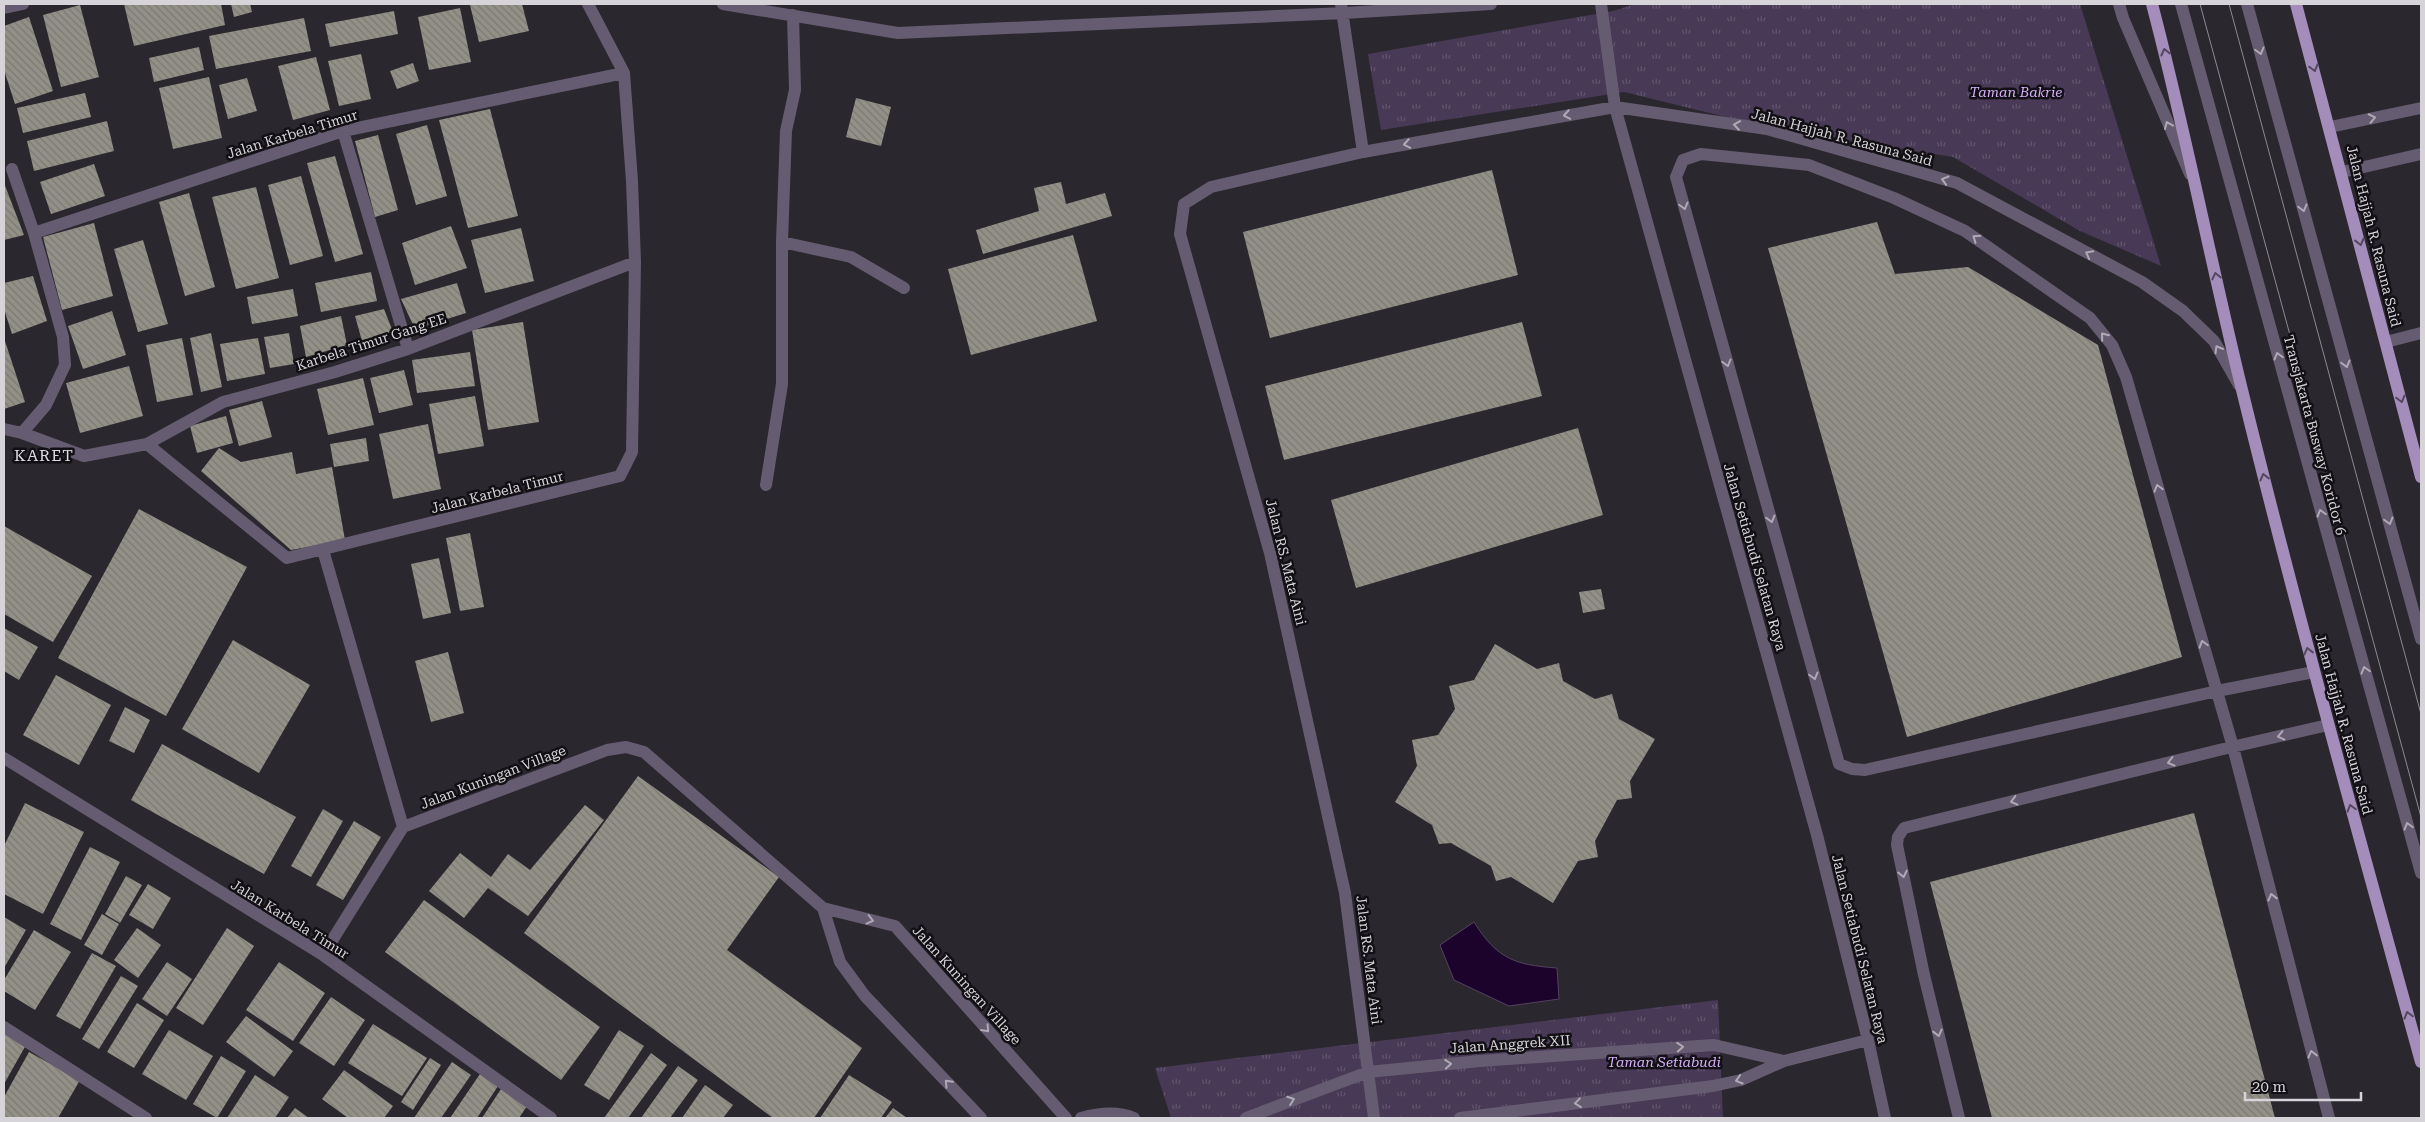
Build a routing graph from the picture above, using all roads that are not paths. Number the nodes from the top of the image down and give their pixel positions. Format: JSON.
{"nodes":[{"id":1,"x":23,"y":4,"type":"edge"},
{"id":2,"x":588,"y":4,"type":"edge"},
{"id":3,"x":723,"y":4,"type":"edge"},
{"id":4,"x":1492,"y":4,"type":"edge"},
{"id":5,"x":1601,"y":4,"type":"edge"},
{"id":6,"x":2119,"y":4,"type":"edge"},
{"id":7,"x":2152,"y":4,"type":"edge"},
{"id":8,"x":2181,"y":4,"type":"edge"},
{"id":9,"x":2248,"y":4,"type":"edge"},
{"id":10,"x":2296,"y":4,"type":"edge"},
{"id":11,"x":4,"y":8,"type":"edge"},
{"id":12,"x":780,"y":8,"type":"edge"},
{"id":13,"x":1343,"y":9,"type":"edge"},
{"id":14,"x":793,"y":15,"type":"junction"},
{"id":15,"x":624,"y":73,"type":"junction"},
{"id":16,"x":1615,"y":107,"type":"junction"},
{"id":17,"x":2421,"y":108,"type":"edge"},
{"id":18,"x":2330,"y":127,"type":"junction"},
{"id":19,"x":343,"y":131,"type":"junction"},
{"id":20,"x":1363,"y":152,"type":"junction"},
{"id":21,"x":2421,"y":154,"type":"edge"},
{"id":22,"x":12,"y":169,"type":"dead end"},
{"id":23,"x":2342,"y":172,"type":"junction"},
{"id":24,"x":2194,"y":185,"type":"junction"},
{"id":25,"x":34,"y":233,"type":"junction"},
{"id":26,"x":782,"y":242,"type":"junction"},
{"id":27,"x":634,"y":262,"type":"junction"},
{"id":28,"x":904,"y":288,"type":"dead end"},
{"id":29,"x":2421,"y":333,"type":"edge"},
{"id":30,"x":2386,"y":342,"type":"junction"},
{"id":31,"x":408,"y":349,"type":"junction"},
{"id":32,"x":2242,"y":392,"type":"junction"},
{"id":33,"x":4,"y":429,"type":"edge"},
{"id":34,"x":22,"y":433,"type":"junction"},
{"id":35,"x":147,"y":444,"type":"junction"},
{"id":36,"x":2419,"y":462,"type":"edge"},
{"id":37,"x":2421,"y":476,"type":"edge"},
{"id":38,"x":766,"y":486,"type":"dead end"},
{"id":39,"x":324,"y":550,"type":"junction"},
{"id":40,"x":2421,"y":639,"type":"edge"},
{"id":41,"x":2314,"y":672,"type":"junction"},
{"id":42,"x":2216,"y":691,"type":"junction"},
{"id":43,"x":2328,"y":725,"type":"junction"},
{"id":44,"x":2233,"y":747,"type":"junction"},
{"id":45,"x":4,"y":758,"type":"edge"},
{"id":46,"x":403,"y":827,"type":"junction"},
{"id":47,"x":2421,"y":873,"type":"edge"},
{"id":48,"x":823,"y":908,"type":"junction"},
{"id":49,"x":323,"y":955,"type":"junction"},
{"id":50,"x":4,"y":1027,"type":"edge"},
{"id":51,"x":1868,"y":1040,"type":"junction"},
{"id":52,"x":1784,"y":1061,"type":"junction"},
{"id":53,"x":2421,"y":1062,"type":"edge"},
{"id":54,"x":1368,"y":1072,"type":"junction"},
{"id":55,"x":146,"y":1118,"type":"edge"},
{"id":56,"x":551,"y":1118,"type":"edge"},
{"id":57,"x":981,"y":1118,"type":"edge"},
{"id":58,"x":1066,"y":1118,"type":"edge"},
{"id":59,"x":1081,"y":1118,"type":"edge"},
{"id":60,"x":1134,"y":1118,"type":"edge"},
{"id":61,"x":1246,"y":1118,"type":"edge"},
{"id":62,"x":1374,"y":1118,"type":"edge"},
{"id":63,"x":1460,"y":1118,"type":"edge"},
{"id":64,"x":1885,"y":1118,"type":"edge"},
{"id":65,"x":1959,"y":1118,"type":"edge"},
{"id":66,"x":2329,"y":1118,"type":"edge"}],
"edges":[{"from":1,"to":11,"type":"street"},
{"from":2,"to":15,"type":"street","name":"Jalan Karbela Timur"},
{"from":3,"to":12,"type":"street"},
{"from":4,"to":13,"type":"street"},
{"from":5,"to":16,"type":"street","name":"Jalan Setiabudi Selatan Raya"},
{"from":24,"to":6,"type":"street","name":"Jalan Hajjah R. Rasuna Said","one_way":true},
{"from":24,"to":7,"type":"main road","name":"Jalan Hajjah R. Rasuna Said","one_way":true},
{"from":47,"to":8,"type":"street","name":"Transjakarta Busway Koridor 6","one_way":true},
{"from":9,"to":40,"type":"street","one_way":true},
{"from":10,"to":18,"type":"main road","name":"Jalan Hajjah R. Rasuna Said","one_way":true},
{"from":12,"to":14,"type":"street"},
{"from":13,"to":14,"type":"street"},
{"from":13,"to":20,"type":"street"},
{"from":14,"to":26,"type":"street"},
{"from":15,"to":19,"type":"street","name":"Jalan Karbela Timur"},
{"from":15,"to":27,"type":"street","name":"Jalan Karbela Timur"},
{"from":16,"to":20,"type":"street","name":"Jalan Hajjah R. Rasuna Said","one_way":true},
{"from":32,"to":16,"type":"street","name":"Jalan Hajjah R. Rasuna Said","one_way":true},
{"from":16,"to":51,"type":"street","name":"Jalan Setiabudi Selatan Raya"},
{"from":18,"to":17,"type":"street","one_way":true},
{"from":18,"to":23,"type":"main road","name":"Jalan Hajjah R. Rasuna Said"},
{"from":19,"to":25,"type":"street","name":"Jalan Karbela Timur"},
{"from":19,"to":31,"type":"street"},
{"from":20,"to":54,"type":"street","name":"Jalan RS. Mata Aini"},
{"from":21,"to":23,"type":"street"},
{"from":22,"to":25,"type":"street"},
{"from":23,"to":30,"type":"main road","name":"Jalan Hajjah R. Rasuna Said","one_way":true},
{"from":32,"to":24,"type":"main road","name":"Jalan Hajjah R. Rasuna Said","one_way":true},
{"from":25,"to":34,"type":"street"},
{"from":26,"to":28,"type":"street"},
{"from":26,"to":38,"type":"street"},
{"from":27,"to":31,"type":"street","name":"Karbela Timur Gang EE"},
{"from":27,"to":39,"type":"street","name":"Jalan Karbela Timur"},
{"from":29,"to":30,"type":"street"},
{"from":30,"to":36,"type":"main road","name":"Jalan Hajjah R. Rasuna Said","one_way":true},
{"from":31,"to":35,"type":"street","name":"Karbela Timur Gang EE"},
{"from":41,"to":32,"type":"main road","name":"Jalan Hajjah R. Rasuna Said","one_way":true},
{"from":33,"to":34,"type":"street"},
{"from":34,"to":35,"type":"street"},
{"from":35,"to":39,"type":"street","name":"Jalan Karbela Timur"},
{"from":36,"to":37,"type":"main road","name":"Jalan Hajjah R. Rasuna Said"},
{"from":39,"to":46,"type":"street"},
{"from":41,"to":42,"type":"street"},
{"from":41,"to":43,"type":"main road","name":"Jalan Hajjah R. Rasuna Said"},
{"from":42,"to":42,"type":"street","one_way":true},
{"from":42,"to":44,"type":"street"},
{"from":43,"to":44,"type":"street","one_way":true},
{"from":53,"to":43,"type":"main road","name":"Jalan Hajjah R. Rasuna Said","one_way":true},
{"from":44,"to":65,"type":"street","one_way":true},
{"from":66,"to":44,"type":"street","one_way":true},
{"from":45,"to":49,"type":"street","name":"Jalan Karbela Timur"},
{"from":46,"to":48,"type":"street","name":"Jalan Kuningan Village"},
{"from":46,"to":49,"type":"street"},
{"from":57,"to":48,"type":"street","one_way":true},
{"from":48,"to":58,"type":"street","name":"Jalan Kuningan Village","one_way":true},
{"from":49,"to":56,"type":"street","name":"Jalan Karbela Timur"},
{"from":50,"to":55,"type":"street"},
{"from":51,"to":52,"type":"street","name":"Jalan Anggrek XII"},
{"from":51,"to":64,"type":"street","name":"Jalan Setiabudi Selatan Raya"},
{"from":54,"to":52,"type":"street","name":"Jalan Anggrek XII","one_way":true},
{"from":52,"to":63,"type":"street","name":"Jalan Anggrek XII","one_way":true},
{"from":61,"to":54,"type":"street","name":"Jalan Anggrek XII","one_way":true},
{"from":54,"to":62,"type":"street","name":"Jalan RS. Mata Aini"},
{"from":59,"to":60,"type":"street"}]}
